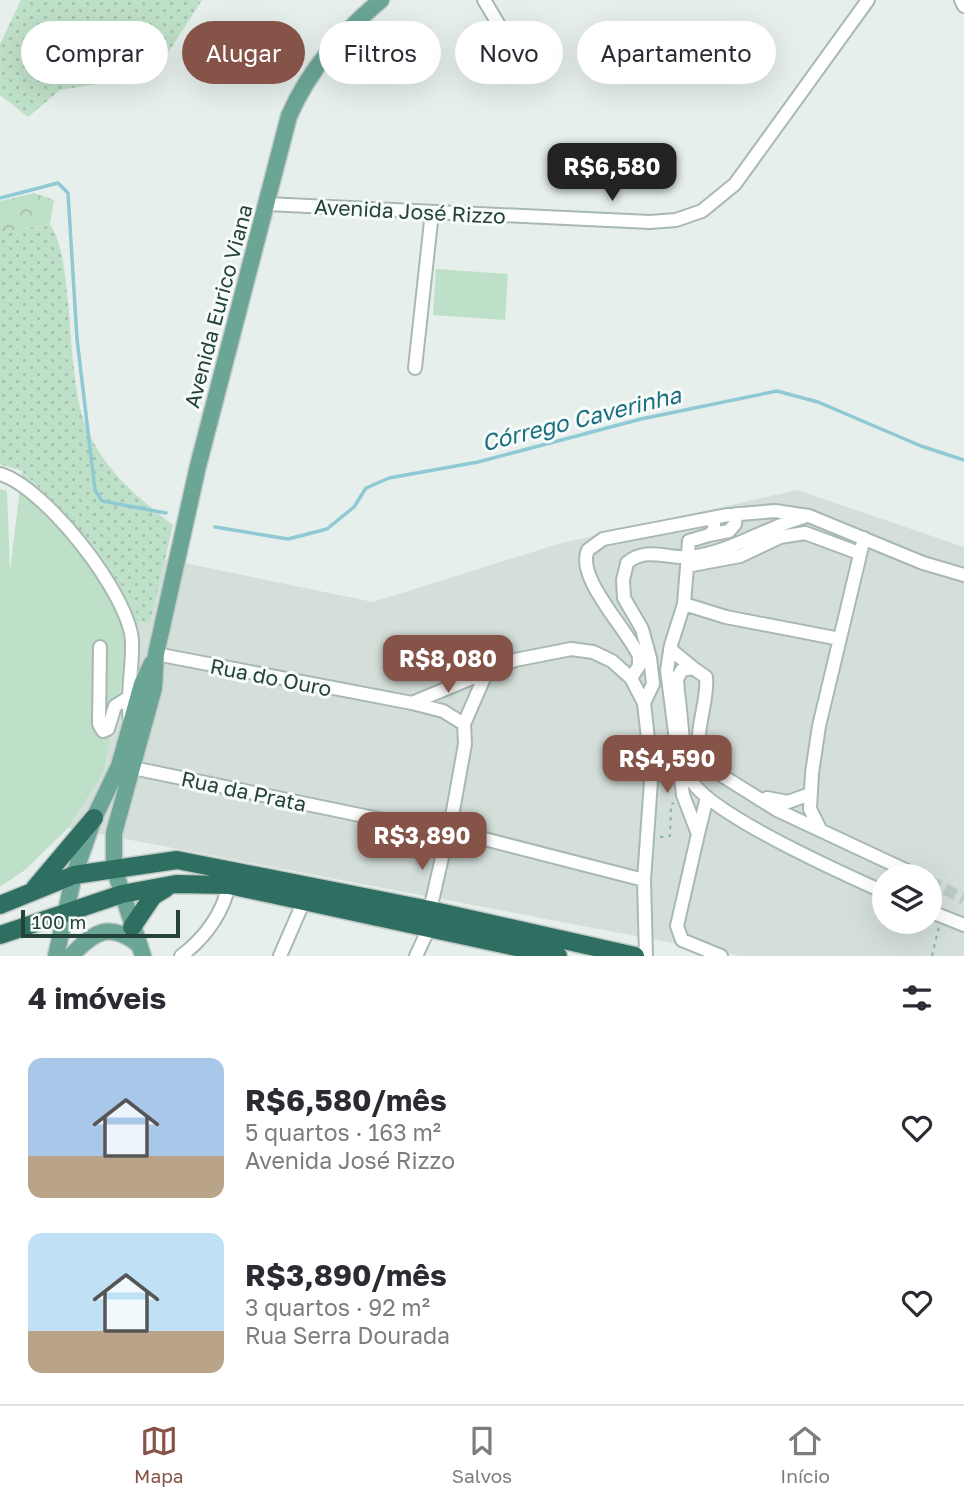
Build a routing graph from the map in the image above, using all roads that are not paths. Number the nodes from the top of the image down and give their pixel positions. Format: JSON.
{"nodes":[{"id":1,"x":381,"y":0,"type":"edge"},
{"id":2,"x":484,"y":0,"type":"edge"},
{"id":3,"x":868,"y":0,"type":"edge"},
{"id":4,"x":961,"y":0,"type":"edge"},
{"id":5,"x":964,"y":6,"type":"edge"},
{"id":6,"x":497,"y":21,"type":"edge"},
{"id":7,"x":267,"y":205,"type":"junction"},
{"id":8,"x":432,"y":212,"type":"junction"},
{"id":9,"x":415,"y":368,"type":"dead end"},
{"id":10,"x":0,"y":474,"type":"edge"},
{"id":11,"x":736,"y":514,"type":"junction"},
{"id":12,"x":809,"y":516,"type":"junction"},
{"id":13,"x":714,"y":519,"type":"junction"},
{"id":14,"x":709,"y":535,"type":"junction"},
{"id":15,"x":864,"y":538,"type":"junction"},
{"id":16,"x":859,"y":553,"type":"junction"},
{"id":17,"x":687,"y":561,"type":"junction"},
{"id":18,"x":964,"y":575,"type":"edge"},
{"id":19,"x":684,"y":604,"type":"junction"},
{"id":20,"x":840,"y":639,"type":"junction"},
{"id":21,"x":100,"y":647,"type":"dead end"},
{"id":22,"x":670,"y":649,"type":"junction"},
{"id":23,"x":156,"y":654,"type":"junction"},
{"id":24,"x":693,"y":668,"type":"junction"},
{"id":25,"x":487,"y":671,"type":"junction"},
{"id":26,"x":631,"y":678,"type":"junction"},
{"id":27,"x":127,"y":699,"type":"junction"},
{"id":28,"x":412,"y":703,"type":"junction"},
{"id":29,"x":644,"y":703,"type":"junction"},
{"id":30,"x":464,"y":724,"type":"junction"},
{"id":31,"x":131,"y":725,"type":"junction"},
{"id":32,"x":133,"y":768,"type":"junction"},
{"id":33,"x":686,"y":781,"type":"junction"},
{"id":34,"x":753,"y":793,"type":"junction"},
{"id":35,"x":810,"y":794,"type":"junction"},
{"id":36,"x":707,"y":797,"type":"junction"},
{"id":37,"x":94,"y":818,"type":"junction"},
{"id":38,"x":454,"y":827,"type":"junction"},
{"id":39,"x":819,"y":827,"type":"junction"},
{"id":40,"x":698,"y":834,"type":"junction"},
{"id":41,"x":442,"y":836,"type":"junction"},
{"id":42,"x":894,"y":864,"type":"edge"},
{"id":43,"x":114,"y":868,"type":"junction"},
{"id":44,"x":74,"y":875,"type":"junction"},
{"id":45,"x":644,"y":880,"type":"junction"},
{"id":46,"x":171,"y":885,"type":"junction"},
{"id":47,"x":229,"y":885,"type":"junction"},
{"id":48,"x":872,"y":886,"type":"edge"},
{"id":49,"x":32,"y":892,"type":"junction"},
{"id":50,"x":122,"y":894,"type":"junction"},
{"id":51,"x":307,"y":894,"type":"junction"},
{"id":52,"x":0,"y":905,"type":"edge"},
{"id":53,"x":66,"y":915,"type":"junction"},
{"id":54,"x":942,"y":917,"type":"edge"},
{"id":55,"x":430,"y":919,"type":"junction"},
{"id":56,"x":964,"y":925,"type":"edge"},
{"id":57,"x":0,"y":935,"type":"edge"},
{"id":58,"x":138,"y":942,"type":"edge"},
{"id":59,"x":56,"y":956,"type":"edge"},
{"id":60,"x":71,"y":956,"type":"edge"},
{"id":61,"x":181,"y":956,"type":"edge"},
{"id":62,"x":280,"y":956,"type":"edge"},
{"id":63,"x":415,"y":956,"type":"edge"},
{"id":64,"x":558,"y":956,"type":"edge"},
{"id":65,"x":635,"y":956,"type":"edge"},
{"id":66,"x":646,"y":956,"type":"edge"},
{"id":67,"x":721,"y":956,"type":"edge"}],
"edges":[{"from":1,"to":7,"type":"main road","name":"Avenida Eurico Viana"},
{"from":2,"to":6,"type":"street"},
{"from":3,"to":8,"type":"street","name":"Avenida José Rizzo"},
{"from":4,"to":5,"type":"street"},
{"from":7,"to":8,"type":"street","name":"Avenida José Rizzo"},
{"from":7,"to":23,"type":"main road","name":"Avenida Eurico Viana"},
{"from":8,"to":9,"type":"street"},
{"from":10,"to":27,"type":"street"},
{"from":11,"to":12,"type":"street"},
{"from":11,"to":13,"type":"street"},
{"from":11,"to":14,"type":"street"},
{"from":12,"to":15,"type":"street"},
{"from":12,"to":17,"type":"street"},
{"from":13,"to":14,"type":"street"},
{"from":13,"to":26,"type":"street"},
{"from":14,"to":17,"type":"street"},
{"from":15,"to":16,"type":"street"},
{"from":15,"to":18,"type":"street"},
{"from":16,"to":17,"type":"street"},
{"from":16,"to":20,"type":"street"},
{"from":17,"to":19,"type":"street"},
{"from":17,"to":29,"type":"street"},
{"from":19,"to":20,"type":"street"},
{"from":19,"to":22,"type":"street"},
{"from":20,"to":35,"type":"street"},
{"from":21,"to":27,"type":"street"},
{"from":22,"to":24,"type":"street"},
{"from":22,"to":33,"type":"street"},
{"from":23,"to":28,"type":"street","name":"Rua do Ouro"},
{"from":23,"to":31,"type":"main road","name":"Avenida Eurico Viana"},
{"from":23,"to":32,"type":"main road","name":"Avenida Eurico Viana"},
{"from":24,"to":33,"type":"street"},
{"from":24,"to":34,"type":"street"},
{"from":25,"to":26,"type":"street"},
{"from":25,"to":28,"type":"street"},
{"from":25,"to":30,"type":"street"},
{"from":26,"to":29,"type":"street"},
{"from":27,"to":31,"type":"street"},
{"from":28,"to":30,"type":"street","name":"Rua do Ouro"},
{"from":29,"to":45,"type":"street"},
{"from":30,"to":38,"type":"street"},
{"from":31,"to":37,"type":"main road","name":"Avenida Eurico Viana"},
{"from":32,"to":41,"type":"street","name":"Rua da Prata"},
{"from":32,"to":43,"type":"main road","name":"Avenida Eurico Viana"},
{"from":33,"to":36,"type":"street"},
{"from":33,"to":40,"type":"street"},
{"from":34,"to":35,"type":"street"},
{"from":34,"to":39,"type":"street"},
{"from":35,"to":39,"type":"street"},
{"from":36,"to":40,"type":"street"},
{"from":36,"to":48,"type":"street"},
{"from":37,"to":44,"type":"main road","name":"Avenida Eurico Viana"},
{"from":37,"to":49,"type":"highway"},
{"from":38,"to":41,"type":"street"},
{"from":38,"to":45,"type":"street"},
{"from":39,"to":42,"type":"street"},
{"from":40,"to":67,"type":"street"},
{"from":41,"to":55,"type":"street"},
{"from":43,"to":44,"type":"highway"},
{"from":43,"to":50,"type":"main road","name":"Avenida Eurico Viana"},
{"from":43,"to":51,"type":"highway"},
{"from":44,"to":49,"type":"highway"},
{"from":44,"to":53,"type":"main road","name":"Avenida Eurico Viana"},
{"from":45,"to":66,"type":"street"},
{"from":46,"to":47,"type":"highway"},
{"from":46,"to":50,"type":"highway"},
{"from":46,"to":58,"type":"highway"},
{"from":47,"to":51,"type":"highway"},
{"from":47,"to":61,"type":"street"},
{"from":49,"to":52,"type":"highway"},
{"from":50,"to":53,"type":"highway"},
{"from":50,"to":58,"type":"main road","name":"Avenida Eurico Viana"},
{"from":51,"to":55,"type":"highway"},
{"from":51,"to":62,"type":"street"},
{"from":53,"to":57,"type":"highway"},
{"from":53,"to":59,"type":"main road","name":"Avenida Eurico Viana"},
{"from":54,"to":56,"type":"street"},
{"from":55,"to":63,"type":"street"},
{"from":55,"to":64,"type":"highway"},
{"from":55,"to":65,"type":"highway"},
{"from":58,"to":60,"type":"main road"}]}
